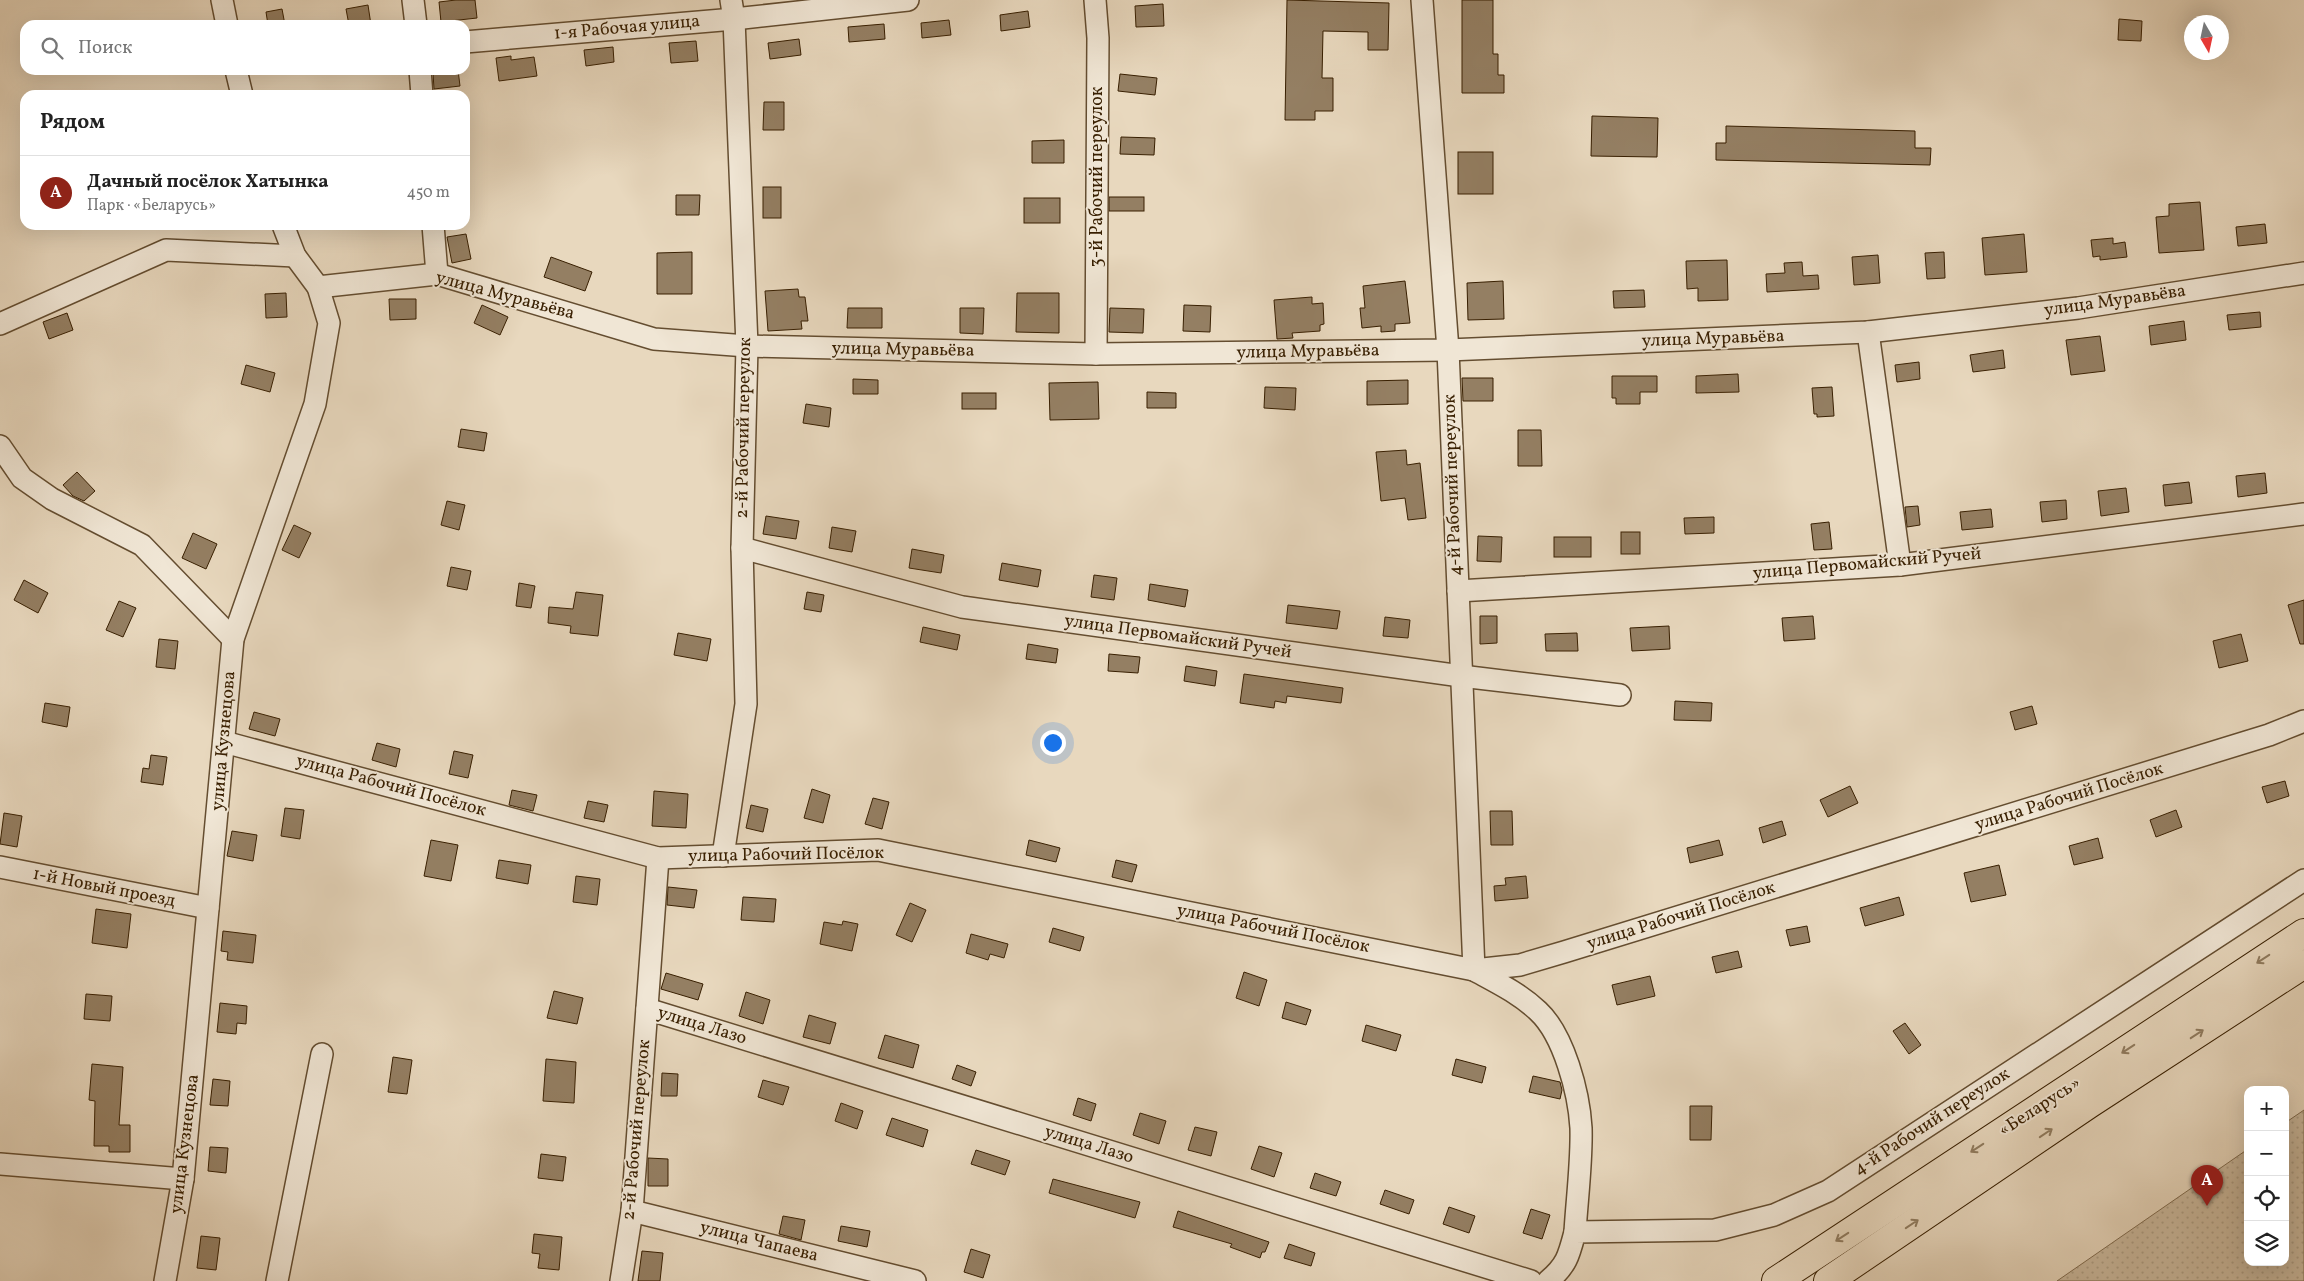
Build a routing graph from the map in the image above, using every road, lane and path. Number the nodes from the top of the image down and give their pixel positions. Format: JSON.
{"nodes":[{"id":1,"x":222,"y":0,"type":"edge"},
{"id":2,"x":413,"y":0,"type":"edge"},
{"id":3,"x":908,"y":0,"type":"edge"},
{"id":4,"x":1094,"y":0,"type":"edge"},
{"id":5,"x":1422,"y":0,"type":"edge"},
{"id":6,"x":732,"y":10,"type":"edge"},
{"id":7,"x":226,"y":20,"type":"edge"},
{"id":8,"x":415,"y":20,"type":"edge"},
{"id":9,"x":470,"y":41,"type":"edge"},
{"id":10,"x":237,"y":75,"type":"edge"},
{"id":11,"x":420,"y":75,"type":"edge"},
{"id":12,"x":241,"y":90,"type":"edge"},
{"id":13,"x":422,"y":90,"type":"edge"},
{"id":14,"x":285,"y":230,"type":"edge"},
{"id":15,"x":433,"y":230,"type":"edge"},
{"id":16,"x":295,"y":256,"type":"junction"},
{"id":17,"x":2304,"y":273,"type":"edge"},
{"id":18,"x":437,"y":274,"type":"junction"},
{"id":19,"x":318,"y":287,"type":"junction"},
{"id":20,"x":0,"y":324,"type":"edge"},
{"id":21,"x":1868,"y":332,"type":"junction"},
{"id":22,"x":747,"y":346,"type":"junction"},
{"id":23,"x":1448,"y":350,"type":"junction"},
{"id":24,"x":1096,"y":354,"type":"junction"},
{"id":25,"x":0,"y":446,"type":"edge"},
{"id":26,"x":2304,"y":514,"type":"edge"},
{"id":27,"x":742,"y":548,"type":"junction"},
{"id":28,"x":1900,"y":565,"type":"junction"},
{"id":29,"x":1458,"y":591,"type":"junction"},
{"id":30,"x":233,"y":639,"type":"junction"},
{"id":31,"x":1461,"y":676,"type":"junction"},
{"id":32,"x":1620,"y":695,"type":"dead end"},
{"id":33,"x":2304,"y":720,"type":"edge"},
{"id":34,"x":224,"y":742,"type":"junction"},
{"id":35,"x":723,"y":856,"type":"junction"},
{"id":36,"x":658,"y":858,"type":"junction"},
{"id":37,"x":0,"y":867,"type":"edge"},
{"id":38,"x":2304,"y":880,"type":"edge"},
{"id":39,"x":208,"y":908,"type":"junction"},
{"id":40,"x":2304,"y":932,"type":"edge"},
{"id":41,"x":2304,"y":964,"type":"edge"},
{"id":42,"x":1474,"y":970,"type":"junction"},
{"id":43,"x":647,"y":1009,"type":"junction"},
{"id":44,"x":322,"y":1054,"type":"dead end"},
{"id":45,"x":0,"y":1164,"type":"edge"},
{"id":46,"x":184,"y":1179,"type":"junction"},
{"id":47,"x":632,"y":1211,"type":"junction"},
{"id":48,"x":1575,"y":1232,"type":"junction"},
{"id":49,"x":165,"y":1281,"type":"edge"},
{"id":50,"x":277,"y":1281,"type":"edge"},
{"id":51,"x":621,"y":1281,"type":"edge"},
{"id":52,"x":915,"y":1281,"type":"edge"},
{"id":53,"x":1531,"y":1281,"type":"edge"},
{"id":54,"x":1548,"y":1281,"type":"edge"},
{"id":55,"x":1776,"y":1281,"type":"edge"},
{"id":56,"x":1828,"y":1281,"type":"edge"}],
"edges":[{"from":1,"to":7,"type":"street"},
{"from":2,"to":8,"type":"street"},
{"from":3,"to":6,"type":"street","name":"1-я Рабочая улица"},
{"from":4,"to":24,"type":"street","name":"3-й Рабочий переулок"},
{"from":5,"to":23,"type":"street","name":"4-й Рабочий переулок"},
{"from":6,"to":9,"type":"street","name":"1-я Рабочая улица"},
{"from":6,"to":22,"type":"street","name":"2-й Рабочий переулок"},
{"from":10,"to":12,"type":"street"},
{"from":11,"to":13,"type":"street"},
{"from":14,"to":16,"type":"street","name":"улица Кузнецова"},
{"from":15,"to":18,"type":"street"},
{"from":16,"to":19,"type":"street","name":"улица Кузнецова"},
{"from":16,"to":20,"type":"street"},
{"from":17,"to":21,"type":"street","name":"улица Муравьёва"},
{"from":18,"to":19,"type":"street","name":"улица Муравьёва"},
{"from":18,"to":22,"type":"street","name":"улица Муравьёва"},
{"from":19,"to":30,"type":"street","name":"улица Кузнецова"},
{"from":21,"to":23,"type":"street","name":"улица Муравьёва"},
{"from":21,"to":28,"type":"street"},
{"from":22,"to":24,"type":"street","name":"улица Муравьёва"},
{"from":22,"to":27,"type":"street","name":"2-й Рабочий переулок"},
{"from":23,"to":24,"type":"street","name":"улица Муравьёва"},
{"from":23,"to":29,"type":"street","name":"4-й Рабочий переулок"},
{"from":25,"to":30,"type":"street"},
{"from":26,"to":28,"type":"street","name":"улица Первомайский Ручей"},
{"from":27,"to":31,"type":"street","name":"улица Первомайский Ручей"},
{"from":27,"to":35,"type":"street","name":"2-й Рабочий переулок"},
{"from":28,"to":29,"type":"street","name":"улица Первомайский Ручей"},
{"from":29,"to":31,"type":"street","name":"4-й Рабочий переулок"},
{"from":30,"to":34,"type":"street","name":"улица Кузнецова"},
{"from":31,"to":32,"type":"street","name":"улица Первомайский Ручей"},
{"from":31,"to":42,"type":"street","name":"4-й Рабочий переулок"},
{"from":33,"to":42,"type":"street","name":"улица Рабочий Посёлок"},
{"from":34,"to":36,"type":"street","name":"улица Рабочий Посёлок"},
{"from":34,"to":39,"type":"street","name":"улица Кузнецова"},
{"from":35,"to":36,"type":"street","name":"улица Рабочий Посёлок"},
{"from":35,"to":42,"type":"street","name":"улица Рабочий Посёлок"},
{"from":36,"to":43,"type":"street","name":"2-й Рабочий переулок"},
{"from":37,"to":39,"type":"street","name":"1-й Новый проезд"},
{"from":38,"to":48,"type":"street","name":"4-й Рабочий переулок"},
{"from":39,"to":46,"type":"street","name":"улица Кузнецова"},
{"from":40,"to":55,"type":"highway","name":"«Беларусь»","one_way":true},
{"from":56,"to":41,"type":"highway","name":"«Беларусь»","one_way":true},
{"from":42,"to":48,"type":"street"},
{"from":43,"to":47,"type":"street","name":"2-й Рабочий переулок"},
{"from":43,"to":53,"type":"street","name":"улица Лазо"},
{"from":44,"to":50,"type":"street"},
{"from":45,"to":46,"type":"street"},
{"from":46,"to":49,"type":"street","name":"улица Кузнецова"},
{"from":47,"to":51,"type":"street","name":"2-й Рабочий переулок"},
{"from":47,"to":52,"type":"street","name":"улица Чапаева"},
{"from":48,"to":54,"type":"street"}]}
